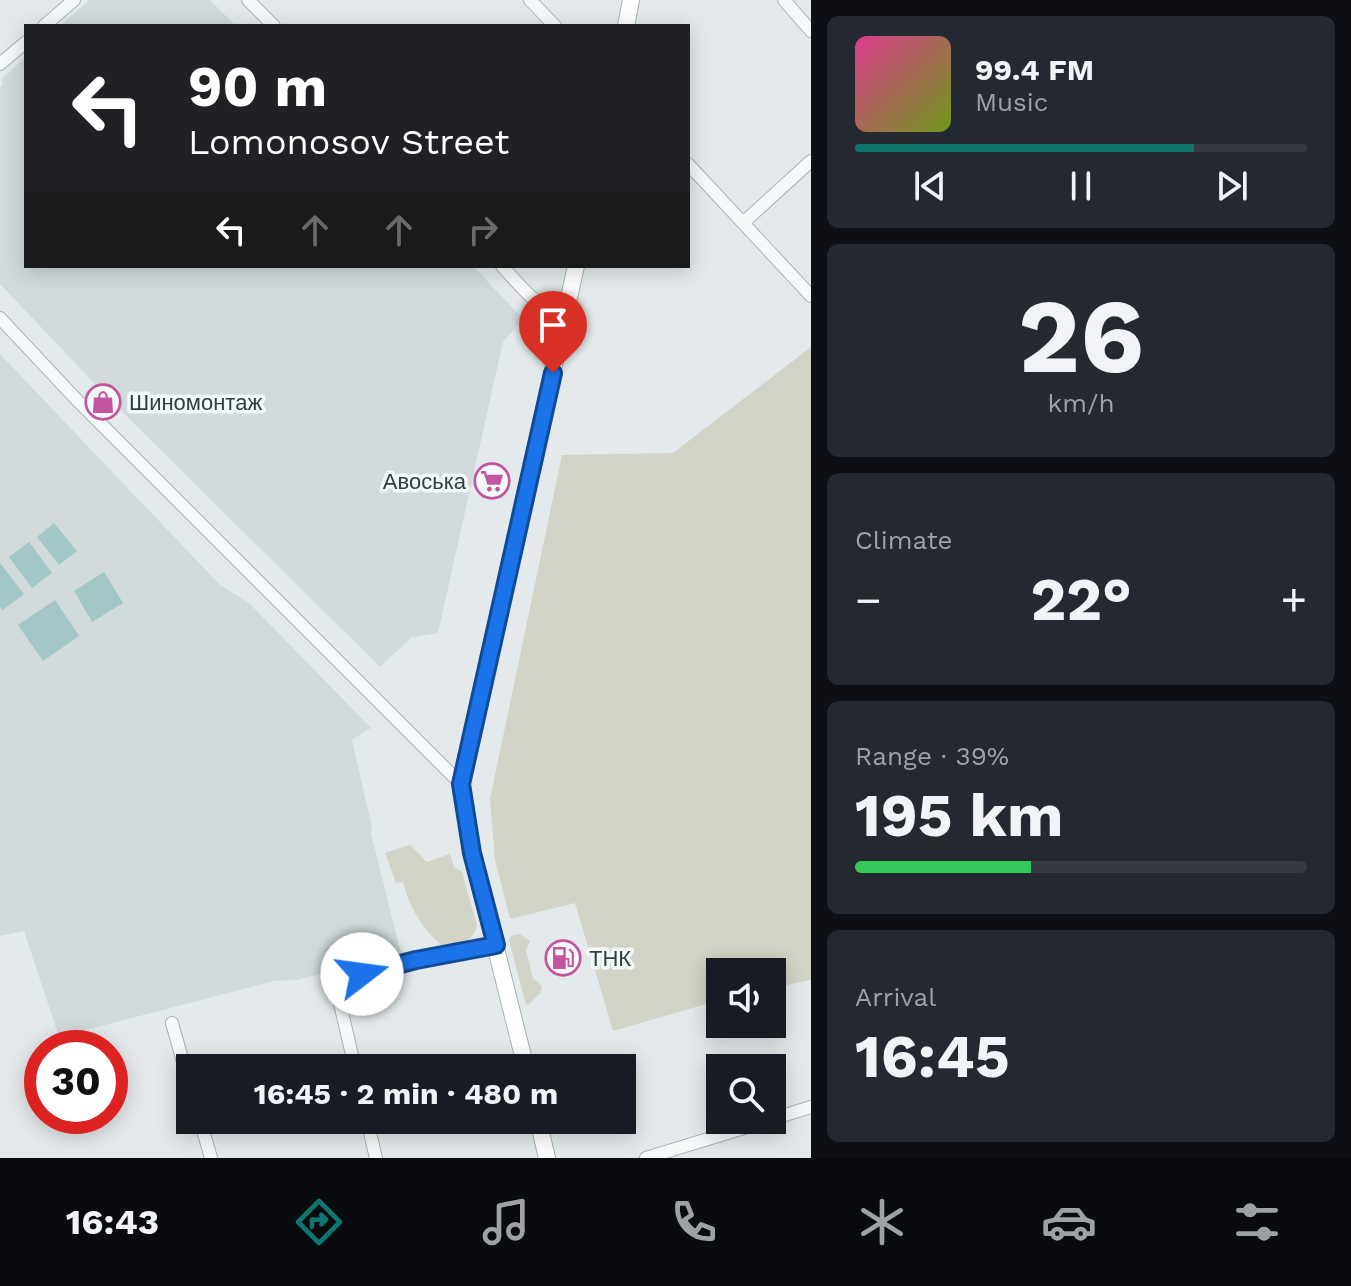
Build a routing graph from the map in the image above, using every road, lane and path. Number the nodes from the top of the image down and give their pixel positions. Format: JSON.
{"nodes":[{"id":1,"x":74,"y":0,"type":"edge"},
{"id":2,"x":248,"y":0,"type":"edge"},
{"id":3,"x":271,"y":0,"type":"edge"},
{"id":4,"x":530,"y":0,"type":"edge"},
{"id":5,"x":631,"y":0,"type":"edge"},
{"id":6,"x":789,"y":2,"type":"edge"},
{"id":7,"x":260,"y":11,"type":"junction"},
{"id":8,"x":46,"y":24,"type":"edge"},
{"id":9,"x":272,"y":24,"type":"edge"},
{"id":10,"x":553,"y":24,"type":"edge"},
{"id":11,"x":626,"y":24,"type":"edge"},
{"id":12,"x":811,"y":31,"type":"edge"},
{"id":13,"x":24,"y":44,"type":"edge"},
{"id":14,"x":0,"y":64,"type":"edge"},
{"id":15,"x":811,"y":161,"type":"edge"},
{"id":16,"x":690,"y":166,"type":"edge"},
{"id":17,"x":743,"y":223,"type":"junction"},
{"id":18,"x":504,"y":268,"type":"edge"},
{"id":19,"x":576,"y":268,"type":"edge"},
{"id":20,"x":811,"y":296,"type":"edge"},
{"id":21,"x":566,"y":315,"type":"junction"},
{"id":22,"x":0,"y":318,"type":"edge"},
{"id":23,"x":461,"y":784,"type":"junction"},
{"id":24,"x":496,"y":945,"type":"junction"},
{"id":25,"x":172,"y":1023,"type":"dead end"},
{"id":26,"x":181,"y":1054,"type":"edge"},
{"id":27,"x":352,"y":1054,"type":"edge"},
{"id":28,"x":523,"y":1054,"type":"edge"},
{"id":29,"x":811,"y":1107,"type":"edge"},
{"id":30,"x":786,"y":1115,"type":"edge"},
{"id":31,"x":204,"y":1134,"type":"edge"},
{"id":32,"x":370,"y":1134,"type":"edge"},
{"id":33,"x":541,"y":1134,"type":"edge"},
{"id":34,"x":735,"y":1134,"type":"edge"},
{"id":35,"x":689,"y":1152,"type":"edge"},
{"id":36,"x":211,"y":1158,"type":"edge"},
{"id":37,"x":376,"y":1158,"type":"edge"},
{"id":38,"x":547,"y":1158,"type":"edge"},
{"id":39,"x":646,"y":1158,"type":"edge"}],
"edges":[{"from":1,"to":8,"type":"street"},
{"from":2,"to":7,"type":"street"},
{"from":3,"to":7,"type":"street"},
{"from":4,"to":10,"type":"street"},
{"from":5,"to":11,"type":"main road"},
{"from":6,"to":12,"type":"street"},
{"from":7,"to":9,"type":"street"},
{"from":13,"to":14,"type":"street"},
{"from":15,"to":17,"type":"street"},
{"from":16,"to":17,"type":"street"},
{"from":17,"to":20,"type":"street"},
{"from":18,"to":21,"type":"street"},
{"from":19,"to":21,"type":"main road"},
{"from":21,"to":23,"type":"main road"},
{"from":22,"to":23,"type":"street"},
{"from":23,"to":24,"type":"main road"},
{"from":24,"to":27,"type":"street"},
{"from":24,"to":28,"type":"main road"},
{"from":25,"to":26,"type":"street"},
{"from":29,"to":30,"type":"street"},
{"from":31,"to":36,"type":"street"},
{"from":32,"to":37,"type":"street"},
{"from":33,"to":38,"type":"main road"},
{"from":34,"to":35,"type":"street"},
{"from":35,"to":39,"type":"street"}]}
